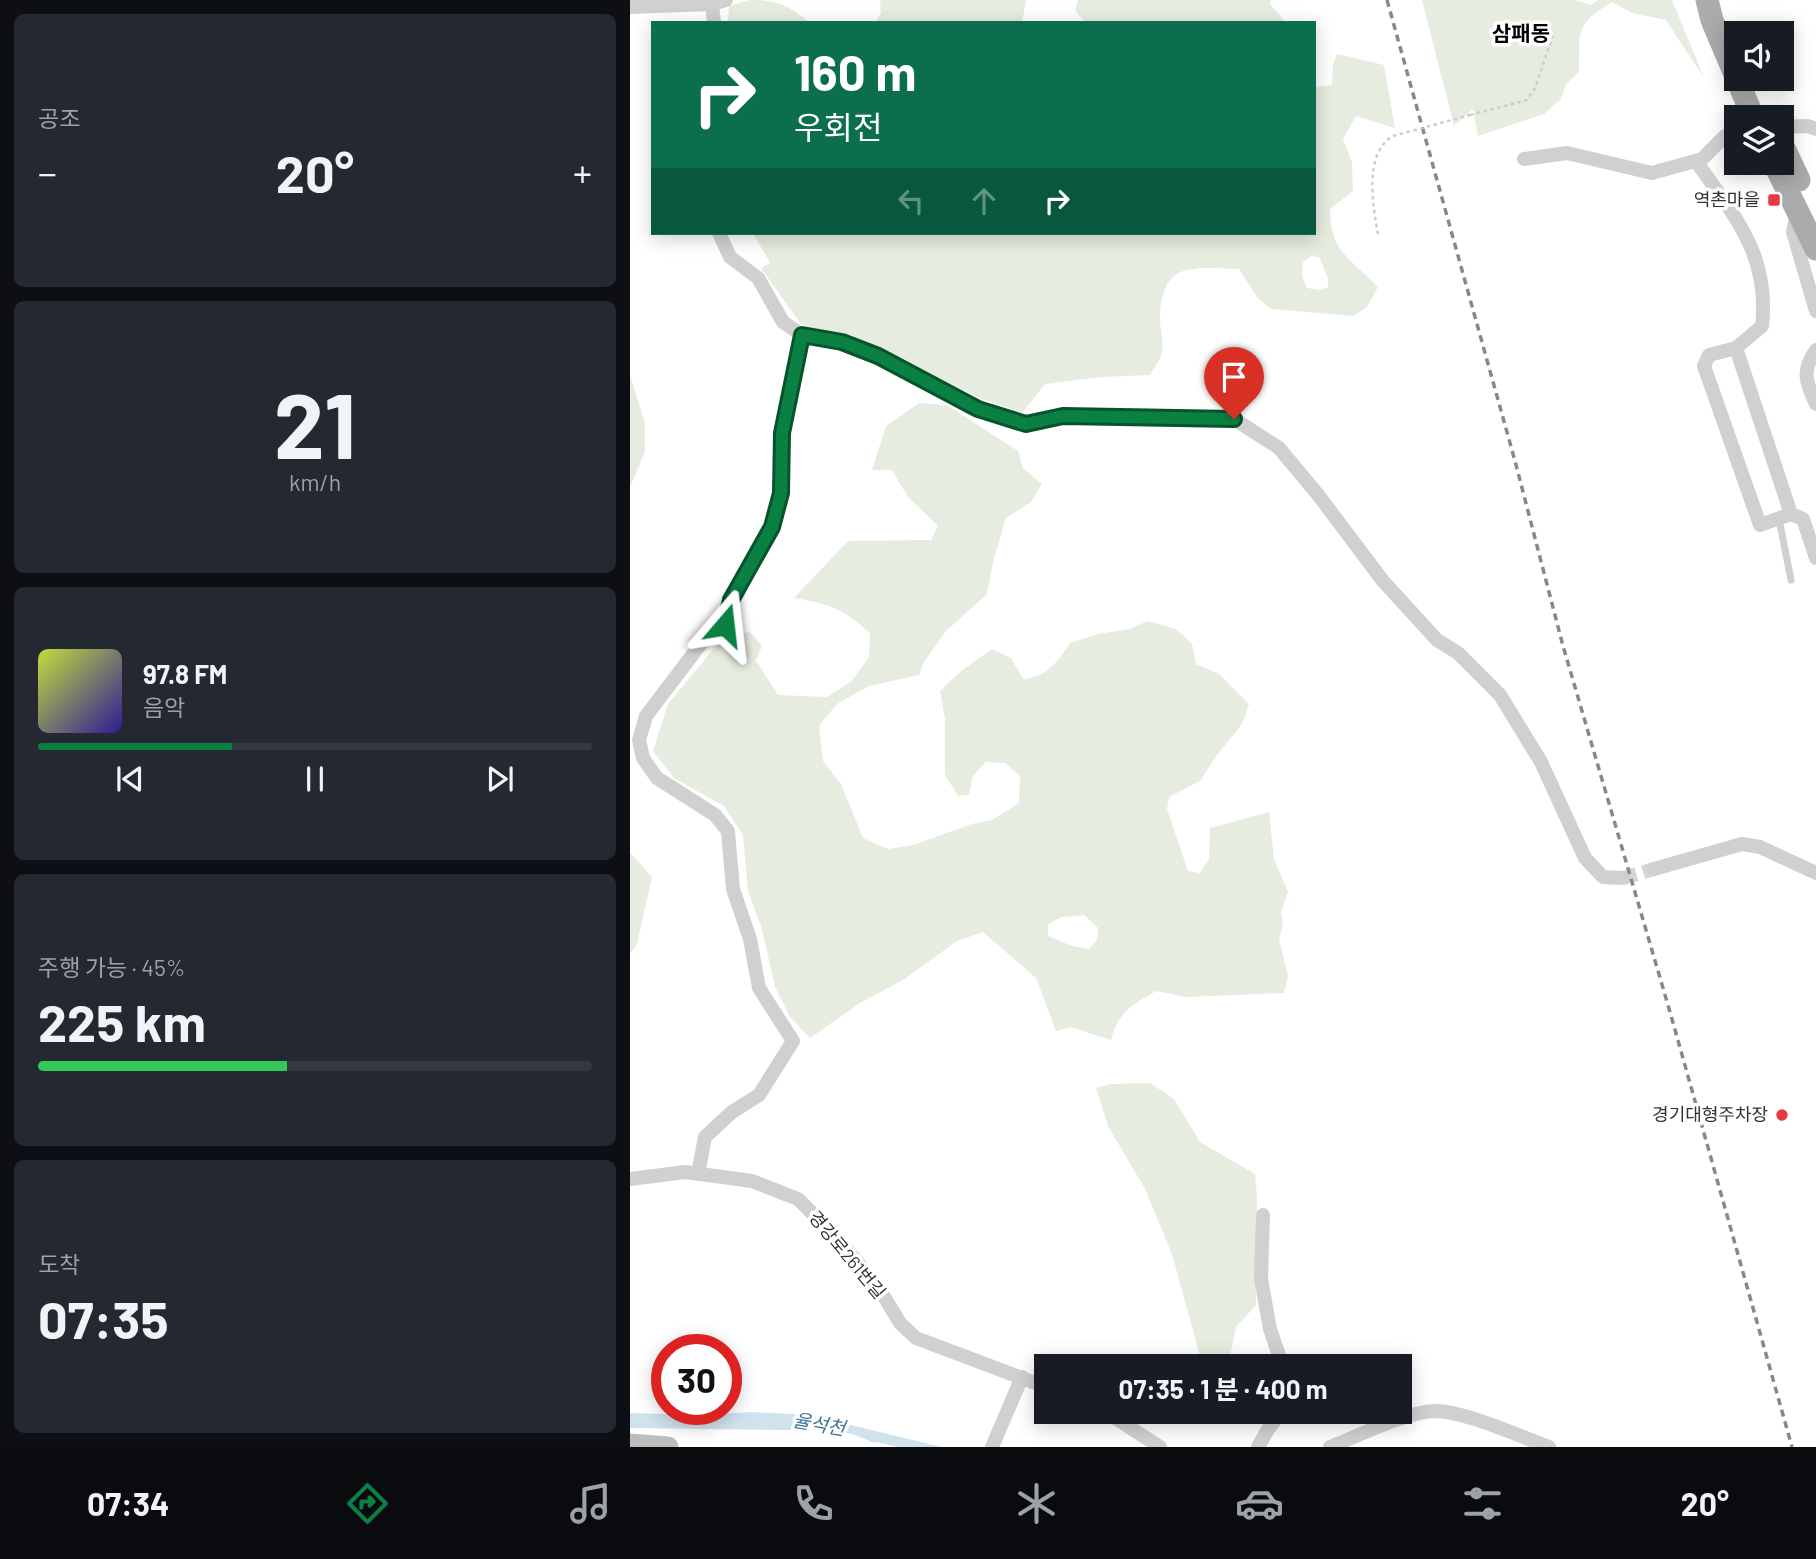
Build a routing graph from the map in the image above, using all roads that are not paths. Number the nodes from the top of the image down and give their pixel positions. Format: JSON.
{"nodes":[{"id":1,"x":1707,"y":0,"type":"edge"},
{"id":2,"x":1722,"y":0,"type":"edge"},
{"id":3,"x":717,"y":1,"type":"edge"},
{"id":4,"x":630,"y":7,"type":"edge"},
{"id":5,"x":714,"y":21,"type":"edge"},
{"id":6,"x":1729,"y":21,"type":"edge"},
{"id":7,"x":1748,"y":105,"type":"edge"},
{"id":8,"x":1794,"y":127,"type":"edge"},
{"id":9,"x":1816,"y":129,"type":"edge"},
{"id":10,"x":1724,"y":137,"type":"edge"},
{"id":11,"x":1524,"y":159,"type":"dead end"},
{"id":12,"x":1696,"y":161,"type":"junction"},
{"id":13,"x":1782,"y":175,"type":"edge"},
{"id":14,"x":1793,"y":175,"type":"edge"},
{"id":15,"x":1807,"y":213,"type":"edge"},
{"id":16,"x":720,"y":235,"type":"edge"},
{"id":17,"x":1816,"y":249,"type":"edge"},
{"id":18,"x":1816,"y":312,"type":"edge"},
{"id":19,"x":802,"y":335,"type":"junction"},
{"id":20,"x":1736,"y":348,"type":"junction"},
{"id":21,"x":1816,"y":350,"type":"edge"},
{"id":22,"x":1816,"y":404,"type":"edge"},
{"id":23,"x":1797,"y":516,"type":"edge"},
{"id":24,"x":1816,"y":558,"type":"edge"},
{"id":25,"x":1791,"y":580,"type":"dead end"},
{"id":26,"x":1654,"y":869,"type":"tunnel mouth"},
{"id":27,"x":1816,"y":873,"type":"edge"},
{"id":28,"x":1623,"y":878,"type":"tunnel mouth"},
{"id":29,"x":698,"y":1174,"type":"junction"},
{"id":30,"x":630,"y":1179,"type":"edge"},
{"id":31,"x":1263,"y":1215,"type":"dead end"},
{"id":32,"x":1279,"y":1354,"type":"edge"},
{"id":33,"x":1022,"y":1377,"type":"junction"},
{"id":34,"x":1034,"y":1382,"type":"edge"},
{"id":35,"x":1125,"y":1424,"type":"edge"},
{"id":36,"x":1272,"y":1424,"type":"edge"},
{"id":37,"x":630,"y":1444,"type":"edge"},
{"id":38,"x":668,"y":1447,"type":"edge"},
{"id":39,"x":992,"y":1447,"type":"edge"},
{"id":40,"x":1160,"y":1447,"type":"edge"},
{"id":41,"x":1258,"y":1447,"type":"edge"},
{"id":42,"x":1330,"y":1447,"type":"edge"},
{"id":43,"x":1549,"y":1447,"type":"edge"}],
"edges":[{"from":1,"to":7,"type":"main road"},
{"from":2,"to":6,"type":"main road"},
{"from":3,"to":4,"type":"street"},
{"from":3,"to":5,"type":"street"},
{"from":8,"to":9,"type":"street"},
{"from":10,"to":12,"type":"street"},
{"from":11,"to":12,"type":"street"},
{"from":12,"to":20,"type":"street"},
{"from":13,"to":15,"type":"main road"},
{"from":14,"to":15,"type":"main road"},
{"from":15,"to":17,"type":"main road"},
{"from":15,"to":18,"type":"street"},
{"from":16,"to":19,"type":"street"},
{"from":19,"to":28,"type":"street"},
{"from":19,"to":29,"type":"street"},
{"from":20,"to":23,"type":"street"},
{"from":20,"to":23,"type":"street"},
{"from":21,"to":22,"type":"street"},
{"from":23,"to":24,"type":"street"},
{"from":23,"to":25,"type":"lane"},
{"from":26,"to":27,"type":"street"},
{"from":29,"to":30,"type":"street","name":"경강로261번길"},
{"from":29,"to":33,"type":"street","name":"경강로261번길"},
{"from":31,"to":32,"type":"street"},
{"from":33,"to":34,"type":"street","name":"경강로261번길"},
{"from":33,"to":39,"type":"street"},
{"from":35,"to":40,"type":"street"},
{"from":36,"to":41,"type":"street"},
{"from":37,"to":38,"type":"main road"},
{"from":42,"to":43,"type":"street"}]}
